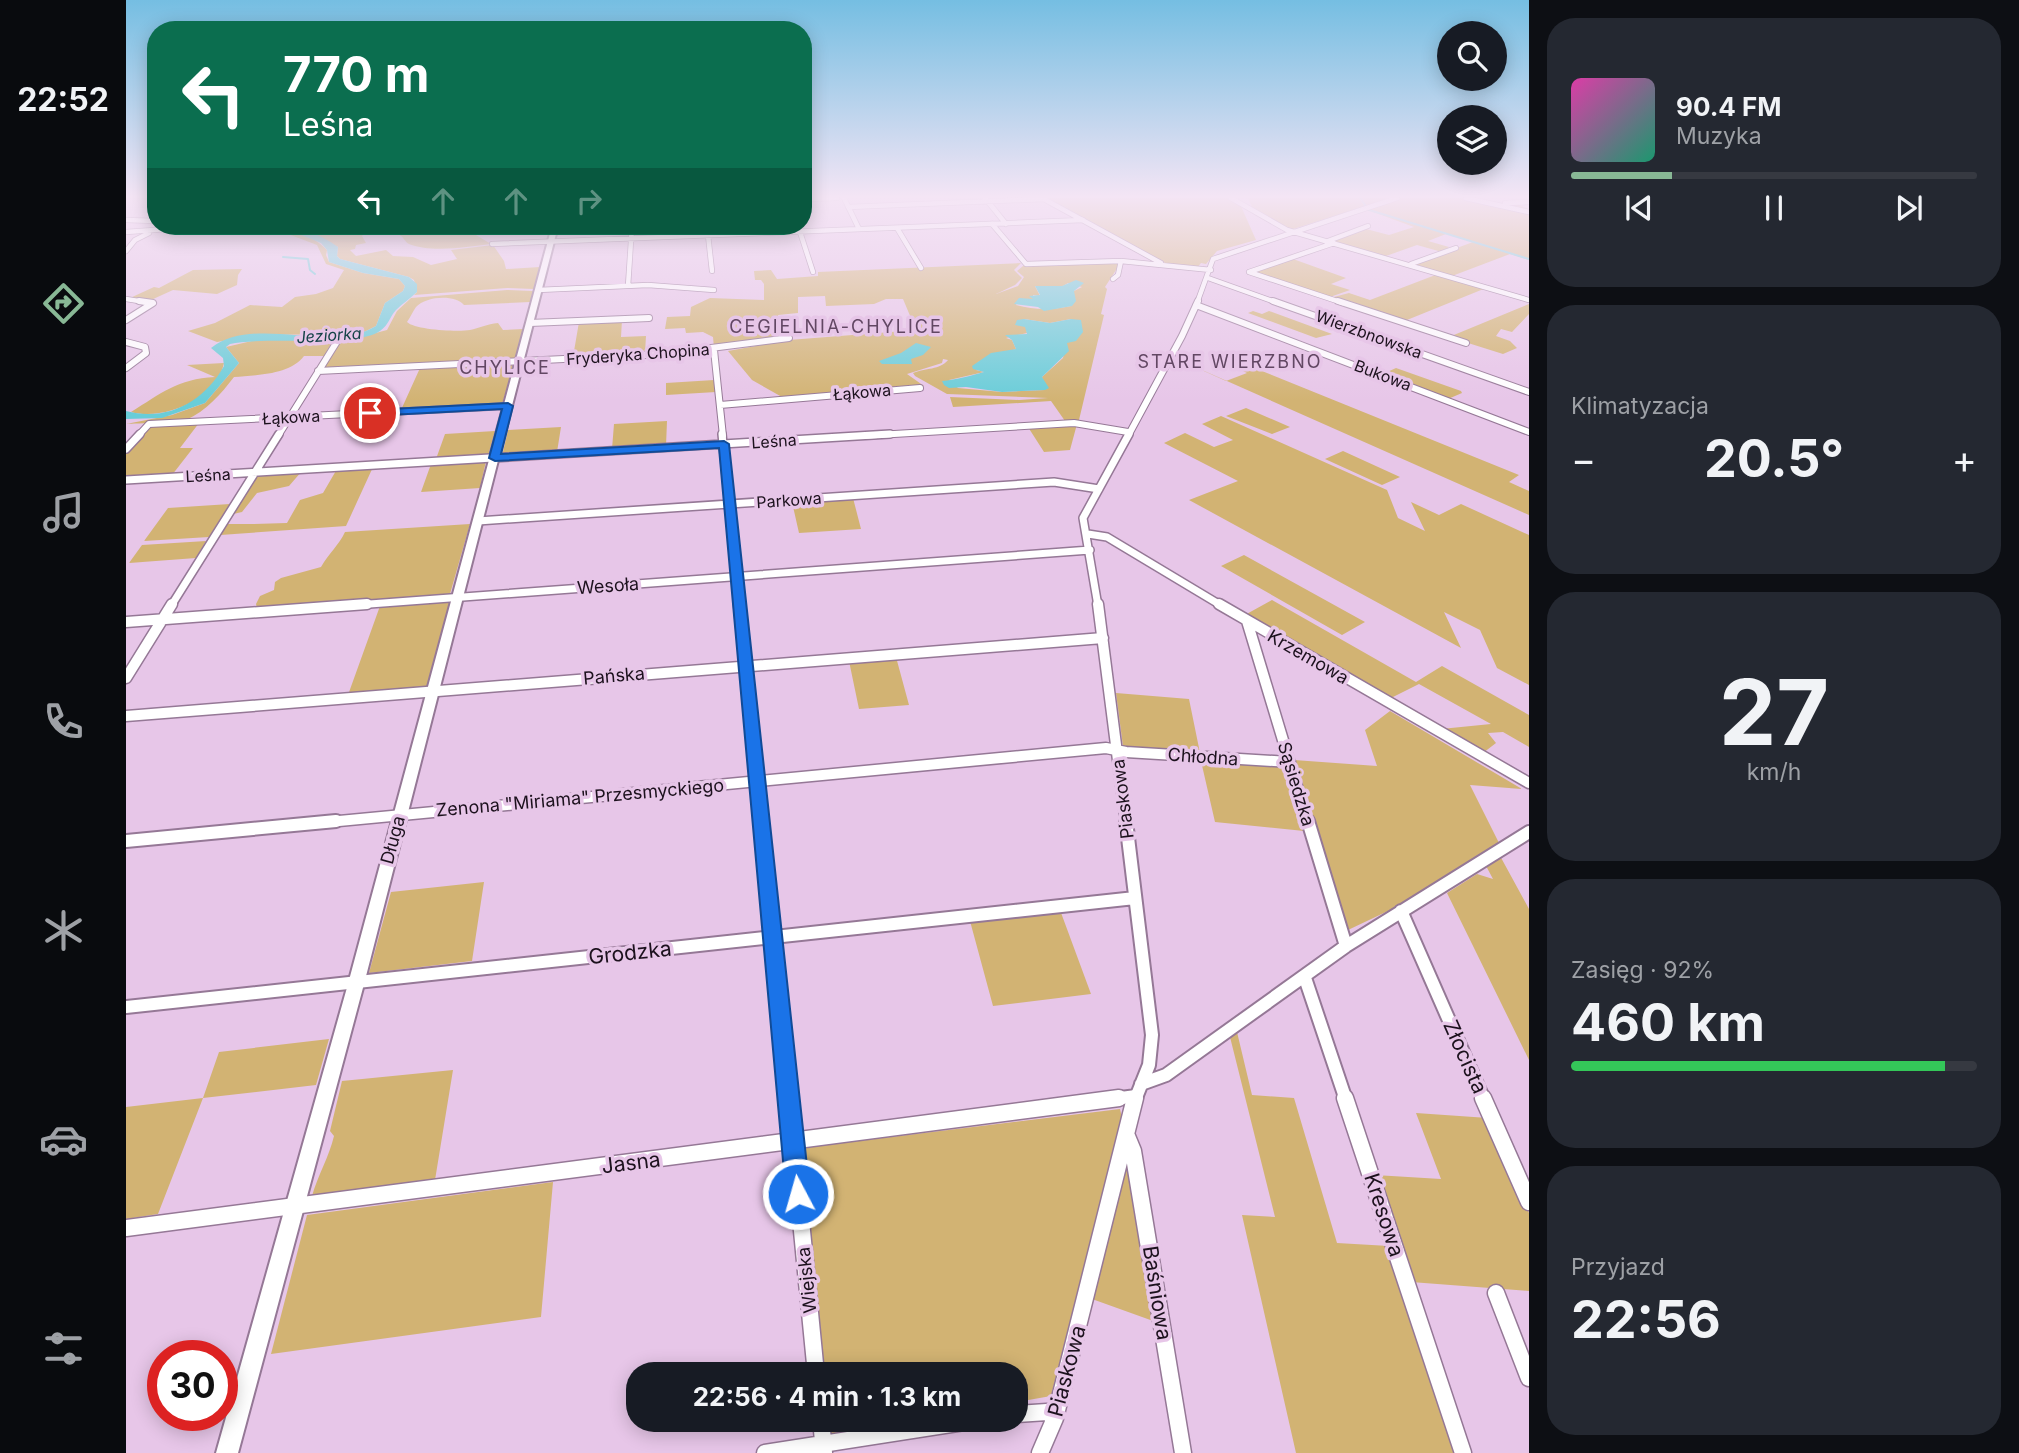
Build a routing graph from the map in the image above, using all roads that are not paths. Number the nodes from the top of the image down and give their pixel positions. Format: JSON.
{"nodes":[{"id":1,"x":545,"y":266,"type":"edge"},
{"id":2,"x":629,"y":266,"type":"edge"},
{"id":3,"x":711,"y":266,"type":"edge"},
{"id":4,"x":811,"y":266,"type":"edge"},
{"id":5,"x":1120,"y":266,"type":"edge"},
{"id":6,"x":1172,"y":266,"type":"edge"},
{"id":7,"x":1211,"y":266,"type":"edge"},
{"id":8,"x":1267,"y":266,"type":"edge"},
{"id":9,"x":1416,"y":266,"type":"edge"},
{"id":10,"x":1211,"y":270,"type":"junction"},
{"id":11,"x":712,"y":271,"type":"dead end"},
{"id":12,"x":813,"y":272,"type":"dead end"},
{"id":13,"x":1208,"y":278,"type":"junction"},
{"id":14,"x":1113,"y":279,"type":"dead end"},
{"id":15,"x":628,"y":286,"type":"junction"},
{"id":16,"x":538,"y":290,"type":"junction"},
{"id":17,"x":714,"y":290,"type":"dead end"},
{"id":18,"x":126,"y":299,"type":"edge"},
{"id":19,"x":1529,"y":300,"type":"edge"},
{"id":20,"x":1196,"y":305,"type":"junction"},
{"id":21,"x":649,"y":318,"type":"dead end"},
{"id":22,"x":126,"y":320,"type":"edge"},
{"id":23,"x":530,"y":323,"type":"junction"},
{"id":24,"x":789,"y":338,"type":"dead end"},
{"id":25,"x":338,"y":340,"type":"dead end"},
{"id":26,"x":126,"y":342,"type":"edge"},
{"id":27,"x":1466,"y":344,"type":"dead end"},
{"id":28,"x":714,"y":350,"type":"junction"},
{"id":29,"x":520,"y":361,"type":"junction"},
{"id":30,"x":126,"y":368,"type":"edge"},
{"id":31,"x":318,"y":371,"type":"junction"},
{"id":32,"x":920,"y":388,"type":"dead end"},
{"id":33,"x":1529,"y":392,"type":"edge"},
{"id":34,"x":720,"y":405,"type":"junction"},
{"id":35,"x":508,"y":406,"type":"junction"},
{"id":36,"x":289,"y":417,"type":"junction"},
{"id":37,"x":1128,"y":432,"type":"junction"},
{"id":38,"x":1529,"y":432,"type":"edge"},
{"id":39,"x":724,"y":444,"type":"junction"},
{"id":40,"x":126,"y":449,"type":"edge"},
{"id":41,"x":495,"y":458,"type":"junction"},
{"id":42,"x":254,"y":473,"type":"junction"},
{"id":43,"x":126,"y":480,"type":"edge"},
{"id":44,"x":1098,"y":489,"type":"junction"},
{"id":45,"x":730,"y":503,"type":"junction"},
{"id":46,"x":478,"y":521,"type":"junction"},
{"id":47,"x":1088,"y":534,"type":"junction"},
{"id":48,"x":1090,"y":550,"type":"junction"},
{"id":49,"x":738,"y":576,"type":"junction"},
{"id":50,"x":458,"y":596,"type":"junction"},
{"id":51,"x":163,"y":619,"type":"junction"},
{"id":52,"x":126,"y":621,"type":"edge"},
{"id":53,"x":1247,"y":621,"type":"junction"},
{"id":54,"x":1265,"y":632,"type":"junction"},
{"id":55,"x":1103,"y":638,"type":"junction"},
{"id":56,"x":1252,"y":638,"type":"junction"},
{"id":57,"x":747,"y":665,"type":"junction"},
{"id":58,"x":126,"y":678,"type":"edge"},
{"id":59,"x":432,"y":692,"type":"junction"},
{"id":60,"x":126,"y":716,"type":"edge"},
{"id":61,"x":1117,"y":749,"type":"junction"},
{"id":62,"x":1290,"y":762,"type":"junction"},
{"id":63,"x":758,"y":780,"type":"junction"},
{"id":64,"x":1529,"y":783,"type":"edge"},
{"id":65,"x":400,"y":815,"type":"junction"},
{"id":66,"x":1529,"y":832,"type":"edge"},
{"id":67,"x":126,"y":841,"type":"edge"},
{"id":68,"x":1135,"y":898,"type":"junction"},
{"id":69,"x":1401,"y":911,"type":"junction"},
{"id":70,"x":772,"y":937,"type":"junction"},
{"id":71,"x":1346,"y":946,"type":"junction"},
{"id":72,"x":1305,"y":978,"type":"junction"},
{"id":73,"x":356,"y":984,"type":"junction"},
{"id":74,"x":126,"y":1007,"type":"edge"},
{"id":75,"x":1139,"y":1090,"type":"junction"},
{"id":76,"x":1126,"y":1134,"type":"junction"},
{"id":77,"x":793,"y":1142,"type":"junction"},
{"id":78,"x":1529,"y":1202,"type":"edge"},
{"id":79,"x":297,"y":1206,"type":"junction"},
{"id":80,"x":126,"y":1228,"type":"edge"},
{"id":81,"x":1496,"y":1293,"type":"dead end"},
{"id":82,"x":815,"y":1362,"type":"edge"},
{"id":83,"x":1529,"y":1378,"type":"edge"},
{"id":84,"x":1028,"y":1413,"type":"edge"},
{"id":85,"x":1055,"y":1418,"type":"junction"},
{"id":86,"x":911,"y":1432,"type":"edge"},
{"id":87,"x":823,"y":1448,"type":"edge"},
{"id":88,"x":228,"y":1453,"type":"edge"},
{"id":89,"x":765,"y":1453,"type":"edge"},
{"id":90,"x":1040,"y":1453,"type":"edge"},
{"id":91,"x":1183,"y":1453,"type":"edge"},
{"id":92,"x":1463,"y":1453,"type":"edge"}],
"edges":[{"from":1,"to":16,"type":"street","name":"Długa"},
{"from":2,"to":15,"type":"street"},
{"from":3,"to":11,"type":"street"},
{"from":4,"to":12,"type":"street"},
{"from":5,"to":14,"type":"street"},
{"from":6,"to":10,"type":"street"},
{"from":7,"to":10,"type":"street"},
{"from":8,"to":27,"type":"street"},
{"from":9,"to":19,"type":"street"},
{"from":10,"to":13,"type":"street"},
{"from":13,"to":20,"type":"street"},
{"from":13,"to":33,"type":"street","name":"Wierzbnowska"},
{"from":15,"to":16,"type":"street"},
{"from":15,"to":17,"type":"street"},
{"from":16,"to":23,"type":"street","name":"Długa"},
{"from":18,"to":22,"type":"street"},
{"from":20,"to":37,"type":"street"},
{"from":20,"to":38,"type":"street","name":"Bukowa"},
{"from":21,"to":23,"type":"street"},
{"from":23,"to":29,"type":"street","name":"Długa"},
{"from":24,"to":28,"type":"street","name":"Fryderyka Chopina"},
{"from":25,"to":31,"type":"street"},
{"from":26,"to":30,"type":"street"},
{"from":28,"to":29,"type":"street","name":"Fryderyka Chopina"},
{"from":28,"to":34,"type":"street","name":"Wiejska"},
{"from":29,"to":31,"type":"street","name":"Fryderyka Chopina"},
{"from":29,"to":35,"type":"street","name":"Długa"},
{"from":31,"to":36,"type":"street"},
{"from":32,"to":34,"type":"street","name":"Łąkowa"},
{"from":34,"to":39,"type":"street","name":"Wiejska"},
{"from":35,"to":36,"type":"street","name":"Łąkowa"},
{"from":35,"to":41,"type":"street","name":"Długa"},
{"from":36,"to":40,"type":"street","name":"Łąkowa"},
{"from":36,"to":42,"type":"street"},
{"from":37,"to":39,"type":"street","name":"Leśna"},
{"from":37,"to":44,"type":"street"},
{"from":39,"to":41,"type":"street","name":"Leśna"},
{"from":39,"to":45,"type":"street","name":"Wiejska"},
{"from":41,"to":42,"type":"street","name":"Leśna"},
{"from":41,"to":46,"type":"street","name":"Długa"},
{"from":42,"to":43,"type":"street","name":"Leśna"},
{"from":42,"to":51,"type":"street"},
{"from":44,"to":45,"type":"street","name":"Parkowa"},
{"from":44,"to":47,"type":"street","name":"Piaskowa"},
{"from":45,"to":46,"type":"street","name":"Parkowa"},
{"from":45,"to":49,"type":"street","name":"Wiejska"},
{"from":46,"to":50,"type":"street","name":"Długa"},
{"from":47,"to":48,"type":"street","name":"Piaskowa"},
{"from":47,"to":53,"type":"street","name":"Krzemowa"},
{"from":48,"to":49,"type":"street","name":"Wesoła"},
{"from":48,"to":55,"type":"street","name":"Piaskowa"},
{"from":49,"to":50,"type":"street","name":"Wesoła"},
{"from":49,"to":57,"type":"street","name":"Wiejska"},
{"from":50,"to":51,"type":"street","name":"Wesoła"},
{"from":50,"to":59,"type":"street","name":"Długa"},
{"from":51,"to":52,"type":"street","name":"Wesoła"},
{"from":51,"to":58,"type":"street"},
{"from":53,"to":54,"type":"street","name":"Krzemowa"},
{"from":53,"to":56,"type":"street","name":"Sąsiedzka"},
{"from":54,"to":56,"type":"street"},
{"from":54,"to":64,"type":"street","name":"Krzemowa"},
{"from":55,"to":57,"type":"street","name":"Pańska"},
{"from":55,"to":61,"type":"street","name":"Piaskowa"},
{"from":56,"to":62,"type":"street","name":"Sąsiedzka"},
{"from":57,"to":59,"type":"street","name":"Pańska"},
{"from":57,"to":63,"type":"street","name":"Wiejska"},
{"from":59,"to":60,"type":"street","name":"Pańska"},
{"from":59,"to":65,"type":"street","name":"Długa"},
{"from":61,"to":62,"type":"street","name":"Chłodna"},
{"from":61,"to":63,"type":"street","name":"Zenona \"Miriama\" Przesmyckiego"},
{"from":61,"to":68,"type":"street","name":"Piaskowa"},
{"from":62,"to":71,"type":"street","name":"Sąsiedzka"},
{"from":63,"to":65,"type":"street","name":"Zenona \"Miriama\" Przesmyckiego"},
{"from":63,"to":70,"type":"street","name":"Wiejska"},
{"from":65,"to":67,"type":"street","name":"Zenona \"Miriama\" Przesmyckiego"},
{"from":65,"to":73,"type":"street","name":"Długa"},
{"from":66,"to":69,"type":"street"},
{"from":68,"to":70,"type":"street","name":"Grodzka"},
{"from":68,"to":75,"type":"street","name":"Piaskowa"},
{"from":69,"to":71,"type":"street"},
{"from":69,"to":78,"type":"street","name":"Złocista"},
{"from":70,"to":73,"type":"street","name":"Grodzka"},
{"from":70,"to":77,"type":"street","name":"Wiejska"},
{"from":71,"to":72,"type":"street"},
{"from":72,"to":75,"type":"street"},
{"from":72,"to":92,"type":"street","name":"Kresowa"},
{"from":73,"to":74,"type":"street","name":"Grodzka"},
{"from":73,"to":79,"type":"street","name":"Długa"},
{"from":75,"to":76,"type":"street","name":"Piaskowa"},
{"from":75,"to":77,"type":"street","name":"Jasna"},
{"from":76,"to":85,"type":"street","name":"Piaskowa"},
{"from":76,"to":91,"type":"street","name":"Baśniowa"},
{"from":77,"to":79,"type":"street","name":"Jasna"},
{"from":77,"to":82,"type":"street","name":"Wiejska"},
{"from":79,"to":80,"type":"street","name":"Jasna"},
{"from":79,"to":88,"type":"street","name":"Długa"},
{"from":81,"to":83,"type":"street"},
{"from":84,"to":85,"type":"street"},
{"from":85,"to":90,"type":"street","name":"Piaskowa"},
{"from":86,"to":87,"type":"street"},
{"from":87,"to":89,"type":"street"}]}
